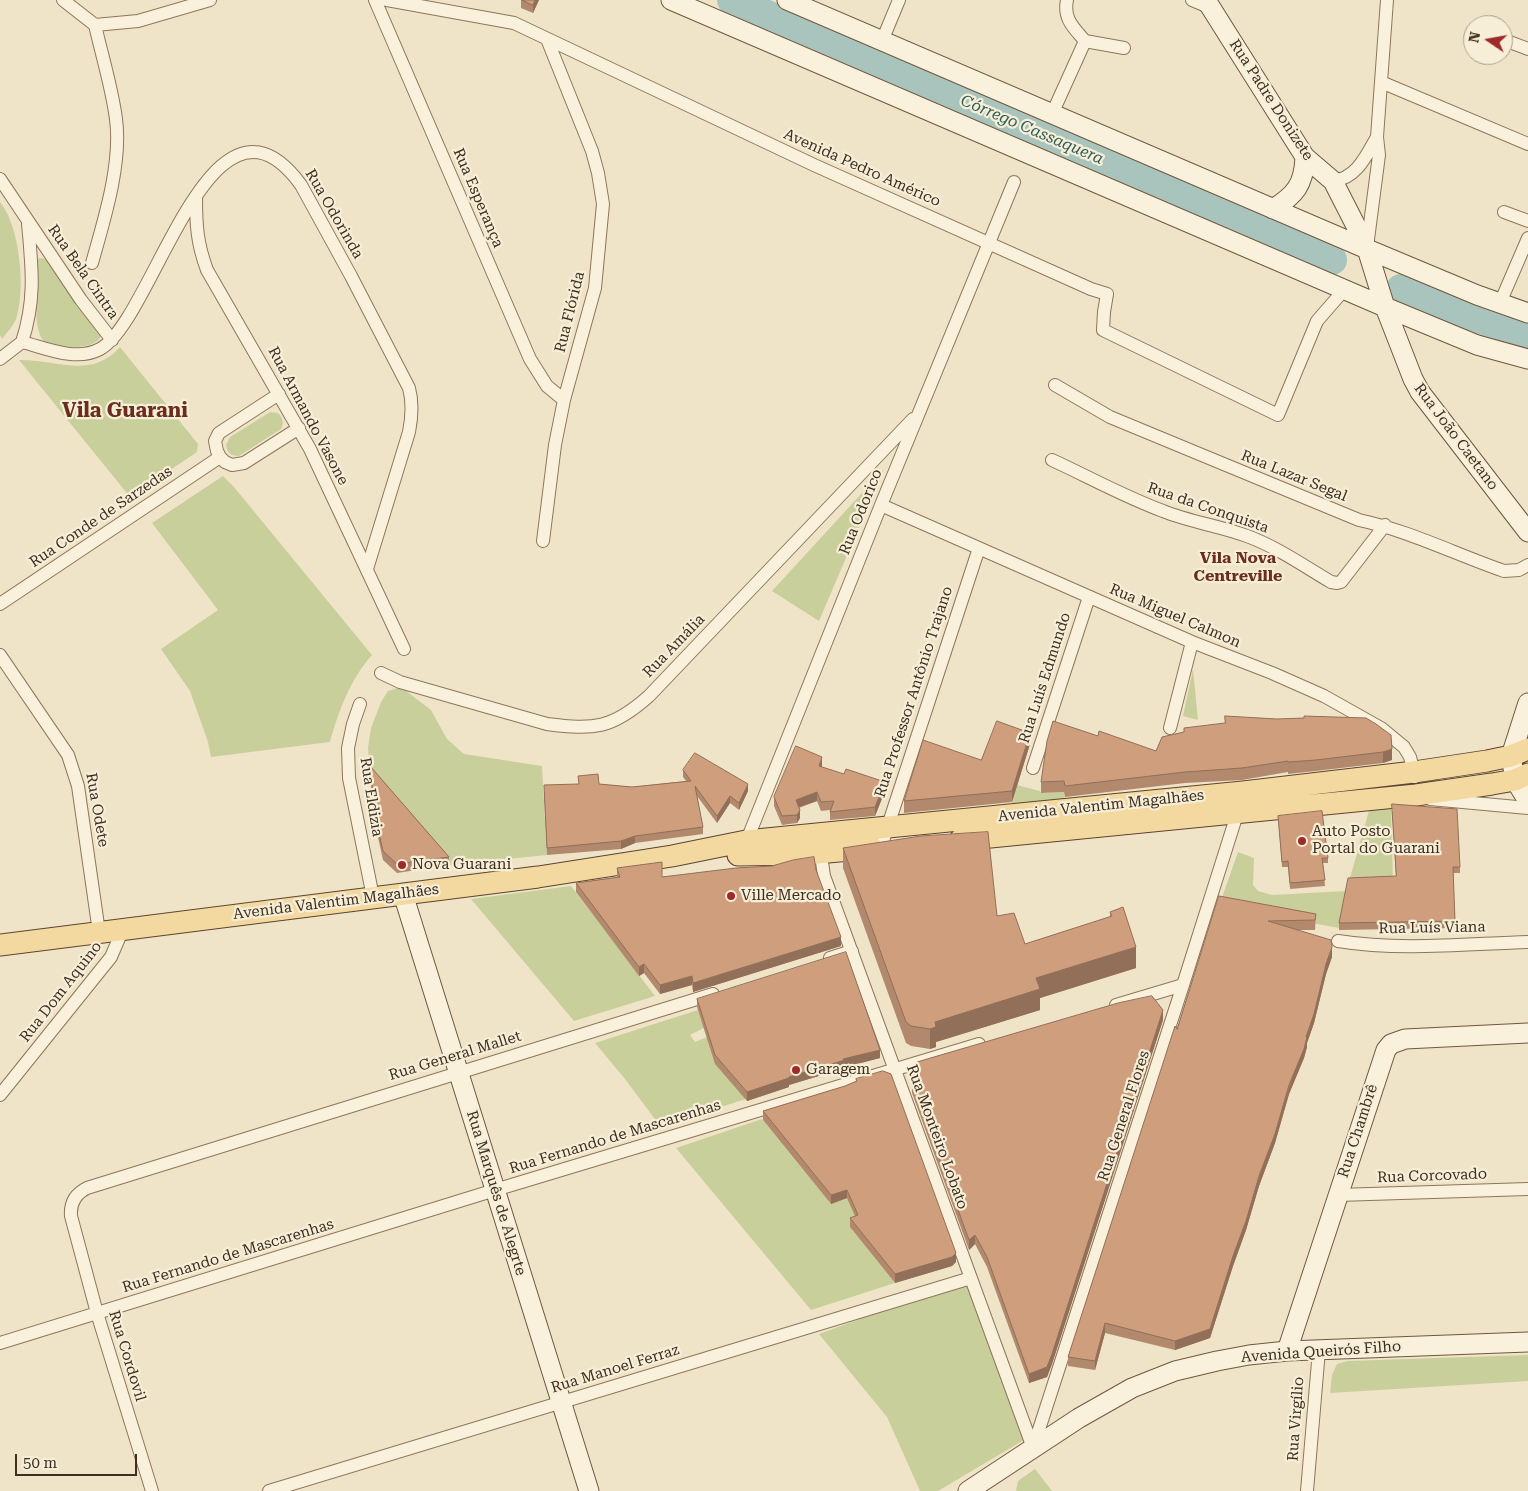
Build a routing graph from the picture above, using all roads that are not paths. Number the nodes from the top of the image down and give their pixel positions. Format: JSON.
{"nodes":[{"id":1,"x":63,"y":0,"type":"edge"},
{"id":2,"x":210,"y":0,"type":"edge"},
{"id":3,"x":375,"y":0,"type":"edge"},
{"id":4,"x":387,"y":0,"type":"edge"},
{"id":5,"x":671,"y":0,"type":"edge"},
{"id":6,"x":786,"y":0,"type":"edge"},
{"id":7,"x":900,"y":0,"type":"edge"},
{"id":8,"x":1067,"y":0,"type":"edge"},
{"id":9,"x":1192,"y":0,"type":"edge"},
{"id":10,"x":1387,"y":0,"type":"edge"},
{"id":11,"x":1208,"y":4,"type":"edge"},
{"id":12,"x":95,"y":25,"type":"junction"},
{"id":13,"x":547,"y":39,"type":"junction"},
{"id":14,"x":882,"y":41,"type":"junction"},
{"id":15,"x":1085,"y":41,"type":"junction"},
{"id":16,"x":1513,"y":43,"type":"edge"},
{"id":17,"x":1124,"y":48,"type":"dead end"},
{"id":18,"x":1528,"y":49,"type":"edge"},
{"id":19,"x":1381,"y":82,"type":"junction"},
{"id":20,"x":1052,"y":114,"type":"junction"},
{"id":21,"x":1377,"y":138,"type":"junction"},
{"id":22,"x":1528,"y":144,"type":"edge"},
{"id":23,"x":1305,"y":157,"type":"junction"},
{"id":24,"x":0,"y":179,"type":"edge"},
{"id":25,"x":1014,"y":182,"type":"dead end"},
{"id":26,"x":1333,"y":182,"type":"junction"},
{"id":27,"x":196,"y":197,"type":"junction"},
{"id":28,"x":1273,"y":209,"type":"junction"},
{"id":29,"x":1504,"y":212,"type":"dead end"},
{"id":30,"x":1528,"y":221,"type":"edge"},
{"id":31,"x":27,"y":222,"type":"junction"},
{"id":32,"x":1528,"y":238,"type":"edge"},
{"id":33,"x":989,"y":243,"type":"junction"},
{"id":34,"x":1366,"y":249,"type":"junction"},
{"id":35,"x":92,"y":263,"type":"dead end"},
{"id":36,"x":1344,"y":290,"type":"junction"},
{"id":37,"x":1500,"y":304,"type":"junction"},
{"id":38,"x":1384,"y":308,"type":"junction"},
{"id":39,"x":1528,"y":313,"type":"edge"},
{"id":40,"x":112,"y":340,"type":"junction"},
{"id":41,"x":22,"y":342,"type":"junction"},
{"id":42,"x":0,"y":359,"type":"edge"},
{"id":43,"x":1528,"y":360,"type":"edge"},
{"id":44,"x":1055,"y":385,"type":"dead end"},
{"id":45,"x":279,"y":394,"type":"junction"},
{"id":46,"x":564,"y":400,"type":"junction"},
{"id":47,"x":919,"y":412,"type":"junction"},
{"id":48,"x":299,"y":428,"type":"junction"},
{"id":49,"x":220,"y":457,"type":"junction"},
{"id":50,"x":1052,"y":460,"type":"dead end"},
{"id":51,"x":881,"y":505,"type":"junction"},
{"id":52,"x":1385,"y":525,"type":"junction"},
{"id":53,"x":1528,"y":532,"type":"edge"},
{"id":54,"x":543,"y":541,"type":"dead end"},
{"id":55,"x":979,"y":548,"type":"junction"},
{"id":56,"x":1528,"y":565,"type":"edge"},
{"id":57,"x":367,"y":569,"type":"junction"},
{"id":58,"x":1089,"y":597,"type":"junction"},
{"id":59,"x":0,"y":604,"type":"edge"},
{"id":60,"x":1192,"y":642,"type":"junction"},
{"id":61,"x":404,"y":648,"type":"dead end"},
{"id":62,"x":0,"y":655,"type":"edge"},
{"id":63,"x":381,"y":674,"type":"dead end"},
{"id":64,"x":1528,"y":703,"type":"edge"},
{"id":65,"x":360,"y":704,"type":"dead end"},
{"id":66,"x":1170,"y":728,"type":"dead end"},
{"id":67,"x":1519,"y":752,"type":"edge"},
{"id":68,"x":1032,"y":768,"type":"dead end"},
{"id":69,"x":1414,"y":772,"type":"junction"},
{"id":70,"x":1521,"y":777,"type":"edge"},
{"id":71,"x":1243,"y":792,"type":"junction"},
{"id":72,"x":1416,"y":795,"type":"junction"},
{"id":73,"x":1528,"y":800,"type":"edge"},
{"id":74,"x":1528,"y":808,"type":"edge"},
{"id":75,"x":1238,"y":813,"type":"junction"},
{"id":76,"x":890,"y":840,"type":"junction"},
{"id":77,"x":938,"y":842,"type":"edge"},
{"id":78,"x":821,"y":843,"type":"junction"},
{"id":79,"x":744,"y":848,"type":"junction"},
{"id":80,"x":403,"y":894,"type":"junction"},
{"id":81,"x":373,"y":897,"type":"junction"},
{"id":82,"x":123,"y":929,"type":"junction"},
{"id":83,"x":99,"y":932,"type":"junction"},
{"id":84,"x":1338,"y":941,"type":"dead end"},
{"id":85,"x":1528,"y":942,"type":"edge"},
{"id":86,"x":0,"y":945,"type":"edge"},
{"id":87,"x":852,"y":951,"type":"junction"},
{"id":88,"x":814,"y":963,"type":"edge"},
{"id":89,"x":1184,"y":985,"type":"junction"},
{"id":90,"x":721,"y":992,"type":"edge"},
{"id":91,"x":1100,"y":1010,"type":"edge"},
{"id":92,"x":1528,"y":1033,"type":"edge"},
{"id":93,"x":988,"y":1042,"type":"edge"},
{"id":94,"x":894,"y":1068,"type":"junction"},
{"id":95,"x":458,"y":1072,"type":"junction"},
{"id":96,"x":0,"y":1095,"type":"edge"},
{"id":97,"x":1528,"y":1189,"type":"edge"},
{"id":98,"x":495,"y":1190,"type":"junction"},
{"id":99,"x":1338,"y":1195,"type":"junction"},
{"id":100,"x":73,"y":1200,"type":"joint"},
{"id":101,"x":971,"y":1278,"type":"junction"},
{"id":102,"x":96,"y":1313,"type":"junction"},
{"id":103,"x":1528,"y":1342,"type":"edge"},
{"id":104,"x":0,"y":1343,"type":"edge"},
{"id":105,"x":1318,"y":1350,"type":"junction"},
{"id":106,"x":1287,"y":1351,"type":"junction"},
{"id":107,"x":562,"y":1402,"type":"junction"},
{"id":108,"x":1033,"y":1448,"type":"junction"},
{"id":109,"x":152,"y":1491,"type":"edge"},
{"id":110,"x":269,"y":1491,"type":"edge"},
{"id":111,"x":589,"y":1491,"type":"edge"},
{"id":112,"x":968,"y":1491,"type":"edge"},
{"id":113,"x":1307,"y":1491,"type":"edge"}],
"edges":[{"from":1,"to":12,"type":"street"},
{"from":2,"to":12,"type":"street"},
{"from":3,"to":46,"type":"street","name":"Rua Esperança"},
{"from":4,"to":13,"type":"street","name":"Avenida Pedro Américo"},
{"from":5,"to":36,"type":"main road"},
{"from":6,"to":14,"type":"main road"},
{"from":7,"to":14,"type":"street"},
{"from":8,"to":15,"type":"street"},
{"from":9,"to":11,"type":"street"},
{"from":10,"to":19,"type":"street"},
{"from":11,"to":23,"type":"main road","name":"Rua Padre Donizete"},
{"from":12,"to":35,"type":"street"},
{"from":13,"to":33,"type":"street","name":"Avenida Pedro Américo"},
{"from":13,"to":46,"type":"street","name":"Rua Flórida"},
{"from":14,"to":20,"type":"main road"},
{"from":15,"to":17,"type":"street"},
{"from":15,"to":20,"type":"street"},
{"from":16,"to":18,"type":"street"},
{"from":19,"to":21,"type":"street"},
{"from":19,"to":22,"type":"street"},
{"from":20,"to":28,"type":"main road"},
{"from":21,"to":26,"type":"street"},
{"from":21,"to":34,"type":"street"},
{"from":23,"to":26,"type":"main road","name":"Rua Padre Donizete"},
{"from":23,"to":28,"type":"main road"},
{"from":24,"to":31,"type":"street","name":"Rua Bela Cintra"},
{"from":25,"to":33,"type":"street","name":"Rua Odorico"},
{"from":26,"to":34,"type":"main road","name":"Rua Padre Donizete"},
{"from":27,"to":40,"type":"street","name":"Rua Odorinda"},
{"from":27,"to":45,"type":"street","name":"Rua Armando Vasone"},
{"from":27,"to":57,"type":"street","name":"Rua Odorinda"},
{"from":28,"to":34,"type":"main road"},
{"from":29,"to":30,"type":"street"},
{"from":31,"to":40,"type":"street","name":"Rua Bela Cintra"},
{"from":31,"to":41,"type":"street","name":"Rua Bela Cintra"},
{"from":32,"to":37,"type":"street"},
{"from":33,"to":36,"type":"street","name":"Avenida Pedro Américo"},
{"from":33,"to":47,"type":"street","name":"Rua Odorico"},
{"from":34,"to":37,"type":"main road"},
{"from":34,"to":38,"type":"main road","name":"Rua João Caetano"},
{"from":36,"to":38,"type":"main road"},
{"from":37,"to":39,"type":"main road"},
{"from":38,"to":43,"type":"main road"},
{"from":38,"to":53,"type":"main road","name":"Rua João Caetano"},
{"from":40,"to":41,"type":"street","name":"Rua Odorinda"},
{"from":41,"to":42,"type":"street"},
{"from":44,"to":52,"type":"street","name":"Rua Lazar Segal"},
{"from":45,"to":48,"type":"street","name":"Rua Armando Vasone"},
{"from":45,"to":49,"type":"street"},
{"from":46,"to":54,"type":"street","name":"Rua Flórida"},
{"from":47,"to":51,"type":"street","name":"Rua Odorico"},
{"from":47,"to":63,"type":"street","name":"Rua Amália"},
{"from":48,"to":49,"type":"street"},
{"from":48,"to":57,"type":"street","name":"Rua Armando Vasone"},
{"from":49,"to":59,"type":"street","name":"Rua Conde de Sarzedas"},
{"from":50,"to":52,"type":"street","name":"Rua da Conquista"},
{"from":51,"to":55,"type":"street","name":"Rua Miguel Calmon"},
{"from":51,"to":79,"type":"street","name":"Rua Odorico"},
{"from":52,"to":56,"type":"street","name":"Rua Lazar Segal"},
{"from":55,"to":58,"type":"street","name":"Rua Miguel Calmon"},
{"from":55,"to":76,"type":"street","name":"Rua Professor Antônio Trajano"},
{"from":57,"to":61,"type":"street","name":"Rua Armando Vasone"},
{"from":58,"to":60,"type":"street","name":"Rua Miguel Calmon"},
{"from":58,"to":68,"type":"street","name":"Rua Luís Edmundo"},
{"from":60,"to":66,"type":"street"},
{"from":60,"to":69,"type":"street","name":"Rua Miguel Calmon"},
{"from":62,"to":83,"type":"street","name":"Rua Odete"},
{"from":64,"to":67,"type":"main road"},
{"from":65,"to":81,"type":"street","name":"Rua Eldizia"},
{"from":67,"to":69,"type":"main road","name":"Avenida Valentim Magalhães"},
{"from":67,"to":70,"type":"main road"},
{"from":69,"to":71,"type":"main road","name":"Avenida Valentim Magalhães"},
{"from":69,"to":72,"type":"street","name":"Rua Miguel Calmon"},
{"from":70,"to":72,"type":"main road","name":"Avenida Valentim Magalhães"},
{"from":70,"to":73,"type":"main road"},
{"from":71,"to":75,"type":"street","name":"Rua General Flores"},
{"from":71,"to":76,"type":"main road","name":"Avenida Valentim Magalhães"},
{"from":72,"to":74,"type":"street"},
{"from":72,"to":75,"type":"main road","name":"Avenida Valentim Magalhães"},
{"from":75,"to":77,"type":"main road","name":"Avenida Valentim Magalhães"},
{"from":75,"to":89,"type":"street","name":"Rua General Flores"},
{"from":76,"to":78,"type":"main road","name":"Avenida Valentim Magalhães"},
{"from":78,"to":79,"type":"main road","name":"Avenida Valentim Magalhães"},
{"from":78,"to":87,"type":"street","name":"Rua Monteiro Lobato"},
{"from":79,"to":80,"type":"main road","name":"Avenida Valentim Magalhães"},
{"from":80,"to":81,"type":"main road","name":"Avenida Valentim Magalhães"},
{"from":80,"to":95,"type":"main road","name":"Rua Marquês de Alegrte"},
{"from":81,"to":82,"type":"main road","name":"Avenida Valentim Magalhães"},
{"from":82,"to":83,"type":"main road","name":"Avenida Valentim Magalhães"},
{"from":82,"to":96,"type":"street","name":"Rua Dom Aquino"},
{"from":83,"to":86,"type":"main road","name":"Avenida Valentim Magalhães"},
{"from":84,"to":85,"type":"street","name":"Rua Luís Viana"},
{"from":87,"to":88,"type":"street"},
{"from":87,"to":94,"type":"street","name":"Rua Monteiro Lobato"},
{"from":89,"to":91,"type":"street"},
{"from":89,"to":108,"type":"street","name":"Rua General Flores"},
{"from":90,"to":95,"type":"street","name":"Rua General Mallet"},
{"from":92,"to":99,"type":"main road","name":"Rua Chambrê"},
{"from":93,"to":94,"type":"street","name":"Rua Fernando de Mascarenhas"},
{"from":94,"to":98,"type":"street","name":"Rua Fernando de Mascarenhas"},
{"from":94,"to":101,"type":"street","name":"Rua Monteiro Lobato"},
{"from":95,"to":98,"type":"main road","name":"Rua Marquês de Alegrte"},
{"from":95,"to":100,"type":"street","name":"Rua General Mallet"},
{"from":97,"to":99,"type":"street","name":"Rua Corcovado"},
{"from":98,"to":102,"type":"street","name":"Rua Fernando de Mascarenhas"},
{"from":98,"to":107,"type":"main road","name":"Rua Marquês de Alegrte"},
{"from":99,"to":106,"type":"main road","name":"Rua Chambrê"},
{"from":100,"to":102,"type":"street","name":"Rua Cordovil"},
{"from":101,"to":107,"type":"street","name":"Rua Manoel Ferraz"},
{"from":101,"to":108,"type":"street","name":"Rua Monteiro Lobato"},
{"from":102,"to":104,"type":"street","name":"Rua Fernando de Mascarenhas"},
{"from":102,"to":109,"type":"street","name":"Rua Cordovil"},
{"from":103,"to":105,"type":"main road","name":"Avenida Queirós Filho"},
{"from":105,"to":106,"type":"main road","name":"Avenida Queirós Filho"},
{"from":105,"to":113,"type":"street","name":"Rua Virgílio"},
{"from":106,"to":108,"type":"main road","name":"Avenida Queirós Filho"},
{"from":107,"to":110,"type":"street","name":"Rua Manoel Ferraz"},
{"from":107,"to":111,"type":"main road","name":"Rua Marquês de Alegrte"},
{"from":108,"to":112,"type":"main road","name":"Avenida Queirós Filho"}]}
